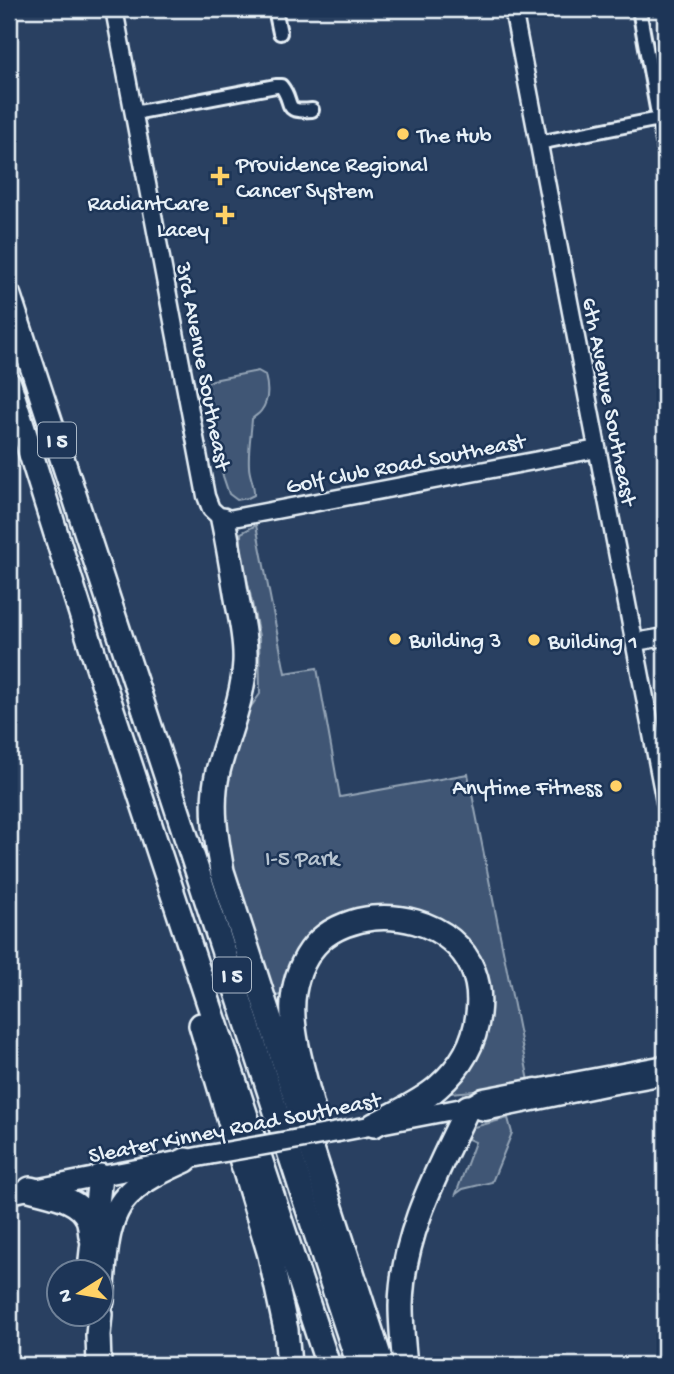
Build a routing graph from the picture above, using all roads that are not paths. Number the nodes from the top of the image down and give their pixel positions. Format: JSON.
{"nodes":[{"id":1,"x":114,"y":9,"type":"edge"},
{"id":2,"x":275,"y":9,"type":"edge"},
{"id":3,"x":513,"y":9,"type":"edge"},
{"id":4,"x":639,"y":9,"type":"edge"},
{"id":5,"x":280,"y":33,"type":"dead end"},
{"id":6,"x":312,"y":110,"type":"dead end"},
{"id":7,"x":134,"y":113,"type":"junction"},
{"id":8,"x":659,"y":119,"type":"junction"},
{"id":9,"x":538,"y":143,"type":"junction"},
{"id":10,"x":665,"y":153,"type":"edge"},
{"id":11,"x":9,"y":296,"type":"edge"},
{"id":12,"x":9,"y":384,"type":"edge"},
{"id":13,"x":597,"y":449,"type":"junction"},
{"id":14,"x":223,"y":520,"type":"junction"},
{"id":15,"x":665,"y":637,"type":"edge"},
{"id":16,"x":635,"y":642,"type":"junction"},
{"id":17,"x":94,"y":656,"type":"junction"},
{"id":18,"x":665,"y":802,"type":"edge"},
{"id":19,"x":665,"y":1064,"type":"edge"},
{"id":20,"x":665,"y":1075,"type":"edge"},
{"id":21,"x":536,"y":1088,"type":"joint"},
{"id":22,"x":468,"y":1107,"type":"junction"},
{"id":23,"x":374,"y":1125,"type":"junction"},
{"id":24,"x":197,"y":1158,"type":"junction"},
{"id":25,"x":100,"y":1176,"type":"junction"},
{"id":26,"x":19,"y":1191,"type":"edge"},
{"id":27,"x":92,"y":1241,"type":"junction"},
{"id":28,"x":343,"y":1243,"type":"junction"},
{"id":29,"x":90,"y":1258,"type":"edge"},
{"id":30,"x":106,"y":1258,"type":"edge"},
{"id":31,"x":85,"y":1328,"type":"edge"},
{"id":32,"x":99,"y":1328,"type":"edge"},
{"id":33,"x":85,"y":1365,"type":"edge"},
{"id":34,"x":99,"y":1365,"type":"edge"},
{"id":35,"x":289,"y":1365,"type":"edge"},
{"id":36,"x":328,"y":1365,"type":"edge"},
{"id":37,"x":359,"y":1365,"type":"edge"},
{"id":38,"x":383,"y":1365,"type":"edge"},
{"id":39,"x":405,"y":1365,"type":"edge"}],
"edges":[{"from":1,"to":7,"type":"street","name":"3rd Avenue Southeast"},
{"from":2,"to":5,"type":"street"},
{"from":3,"to":9,"type":"street","name":"6th Avenue Southeast"},
{"from":4,"to":8,"type":"street"},
{"from":6,"to":7,"type":"street"},
{"from":7,"to":14,"type":"street","name":"3rd Avenue Southeast"},
{"from":8,"to":9,"type":"street"},
{"from":8,"to":10,"type":"street"},
{"from":9,"to":13,"type":"street","name":"6th Avenue Southeast"},
{"from":11,"to":37,"type":"highway","number":"I 5"},
{"from":12,"to":17,"type":"highway","number":"I 5"},
{"from":13,"to":14,"type":"street","name":"Golf Club Road Southeast"},
{"from":13,"to":16,"type":"street","name":"6th Avenue Southeast"},
{"from":14,"to":28,"type":"highway"},
{"from":15,"to":16,"type":"street"},
{"from":16,"to":18,"type":"street","name":"6th Avenue Southeast"},
{"from":17,"to":35,"type":"highway"},
{"from":17,"to":36,"type":"highway","number":"I 5"},
{"from":19,"to":21,"type":"street","name":"Sleater Kinney Road Southeast"},
{"from":20,"to":22,"type":"main road","name":"Sleater Kinney Road Southeast"},
{"from":21,"to":22,"type":"main road","name":"Sleater Kinney Road Southeast"},
{"from":22,"to":23,"type":"main road","name":"Sleater Kinney Road Southeast"},
{"from":22,"to":39,"type":"highway"},
{"from":23,"to":24,"type":"main road","name":"Sleater Kinney Road Southeast","bridge":true},
{"from":23,"to":28,"type":"highway"},
{"from":24,"to":25,"type":"main road","name":"Sleater Kinney Road Southeast"},
{"from":24,"to":30,"type":"highway"},
{"from":25,"to":26,"type":"main road","name":"Sleater Kinney Road Southeast"},
{"from":25,"to":27,"type":"highway"},
{"from":26,"to":27,"type":"highway"},
{"from":27,"to":29,"type":"highway"},
{"from":28,"to":38,"type":"highway"},
{"from":31,"to":33,"type":"highway"},
{"from":32,"to":34,"type":"highway"}]}
